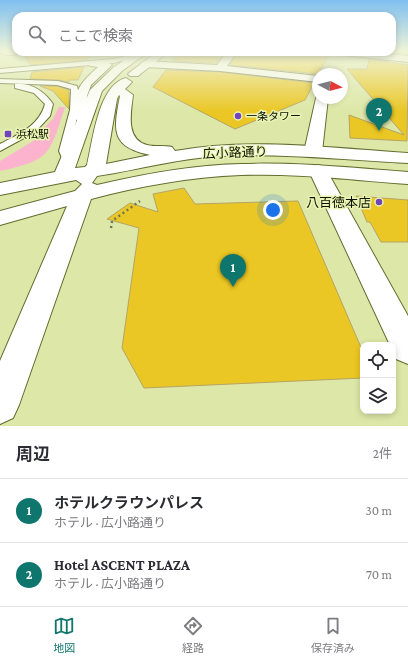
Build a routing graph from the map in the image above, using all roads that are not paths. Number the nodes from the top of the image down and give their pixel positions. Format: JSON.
{"nodes":[{"id":1,"x":21,"y":72,"type":"edge"},
{"id":2,"x":48,"y":72,"type":"edge"},
{"id":3,"x":96,"y":72,"type":"edge"},
{"id":4,"x":115,"y":72,"type":"edge"},
{"id":5,"x":131,"y":72,"type":"edge"},
{"id":6,"x":255,"y":72,"type":"edge"},
{"id":7,"x":0,"y":74,"type":"edge"},
{"id":8,"x":312,"y":78,"type":"edge"},
{"id":9,"x":0,"y":79,"type":"edge"},
{"id":10,"x":0,"y":84,"type":"edge"},
{"id":11,"x":124,"y":87,"type":"junction"},
{"id":12,"x":321,"y":104,"type":"edge"},
{"id":13,"x":84,"y":120,"type":"junction"},
{"id":14,"x":0,"y":148,"type":"edge"},
{"id":15,"x":186,"y":154,"type":"junction"},
{"id":16,"x":408,"y":158,"type":"edge"},
{"id":17,"x":315,"y":162,"type":"junction"},
{"id":18,"x":82,"y":177,"type":"junction"},
{"id":19,"x":408,"y":178,"type":"edge"},
{"id":20,"x":0,"y":189,"type":"edge"},
{"id":21,"x":0,"y":218,"type":"edge"},
{"id":22,"x":408,"y":348,"type":"edge"},
{"id":23,"x":0,"y":405,"type":"edge"}],
"edges":[{"from":1,"to":7,"type":"lane"},
{"from":2,"to":9,"type":"lane"},
{"from":3,"to":13,"type":"street"},
{"from":4,"to":13,"type":"street"},
{"from":5,"to":11,"type":"street"},
{"from":6,"to":8,"type":"street"},
{"from":9,"to":18,"type":"lane"},
{"from":10,"to":14,"type":"lane"},
{"from":11,"to":15,"type":"street"},
{"from":11,"to":18,"type":"street"},
{"from":12,"to":17,"type":"street"},
{"from":13,"to":18,"type":"street"},
{"from":15,"to":17,"type":"street","name":"広小路通り"},
{"from":15,"to":18,"type":"street","name":"広小路通り"},
{"from":16,"to":17,"type":"street","name":"広小路通り"},
{"from":17,"to":18,"type":"street","name":"広小路通り"},
{"from":17,"to":19,"type":"street","name":"広小路通り"},
{"from":17,"to":22,"type":"street"},
{"from":18,"to":20,"type":"street"},
{"from":18,"to":21,"type":"street"},
{"from":18,"to":23,"type":"street"}]}
